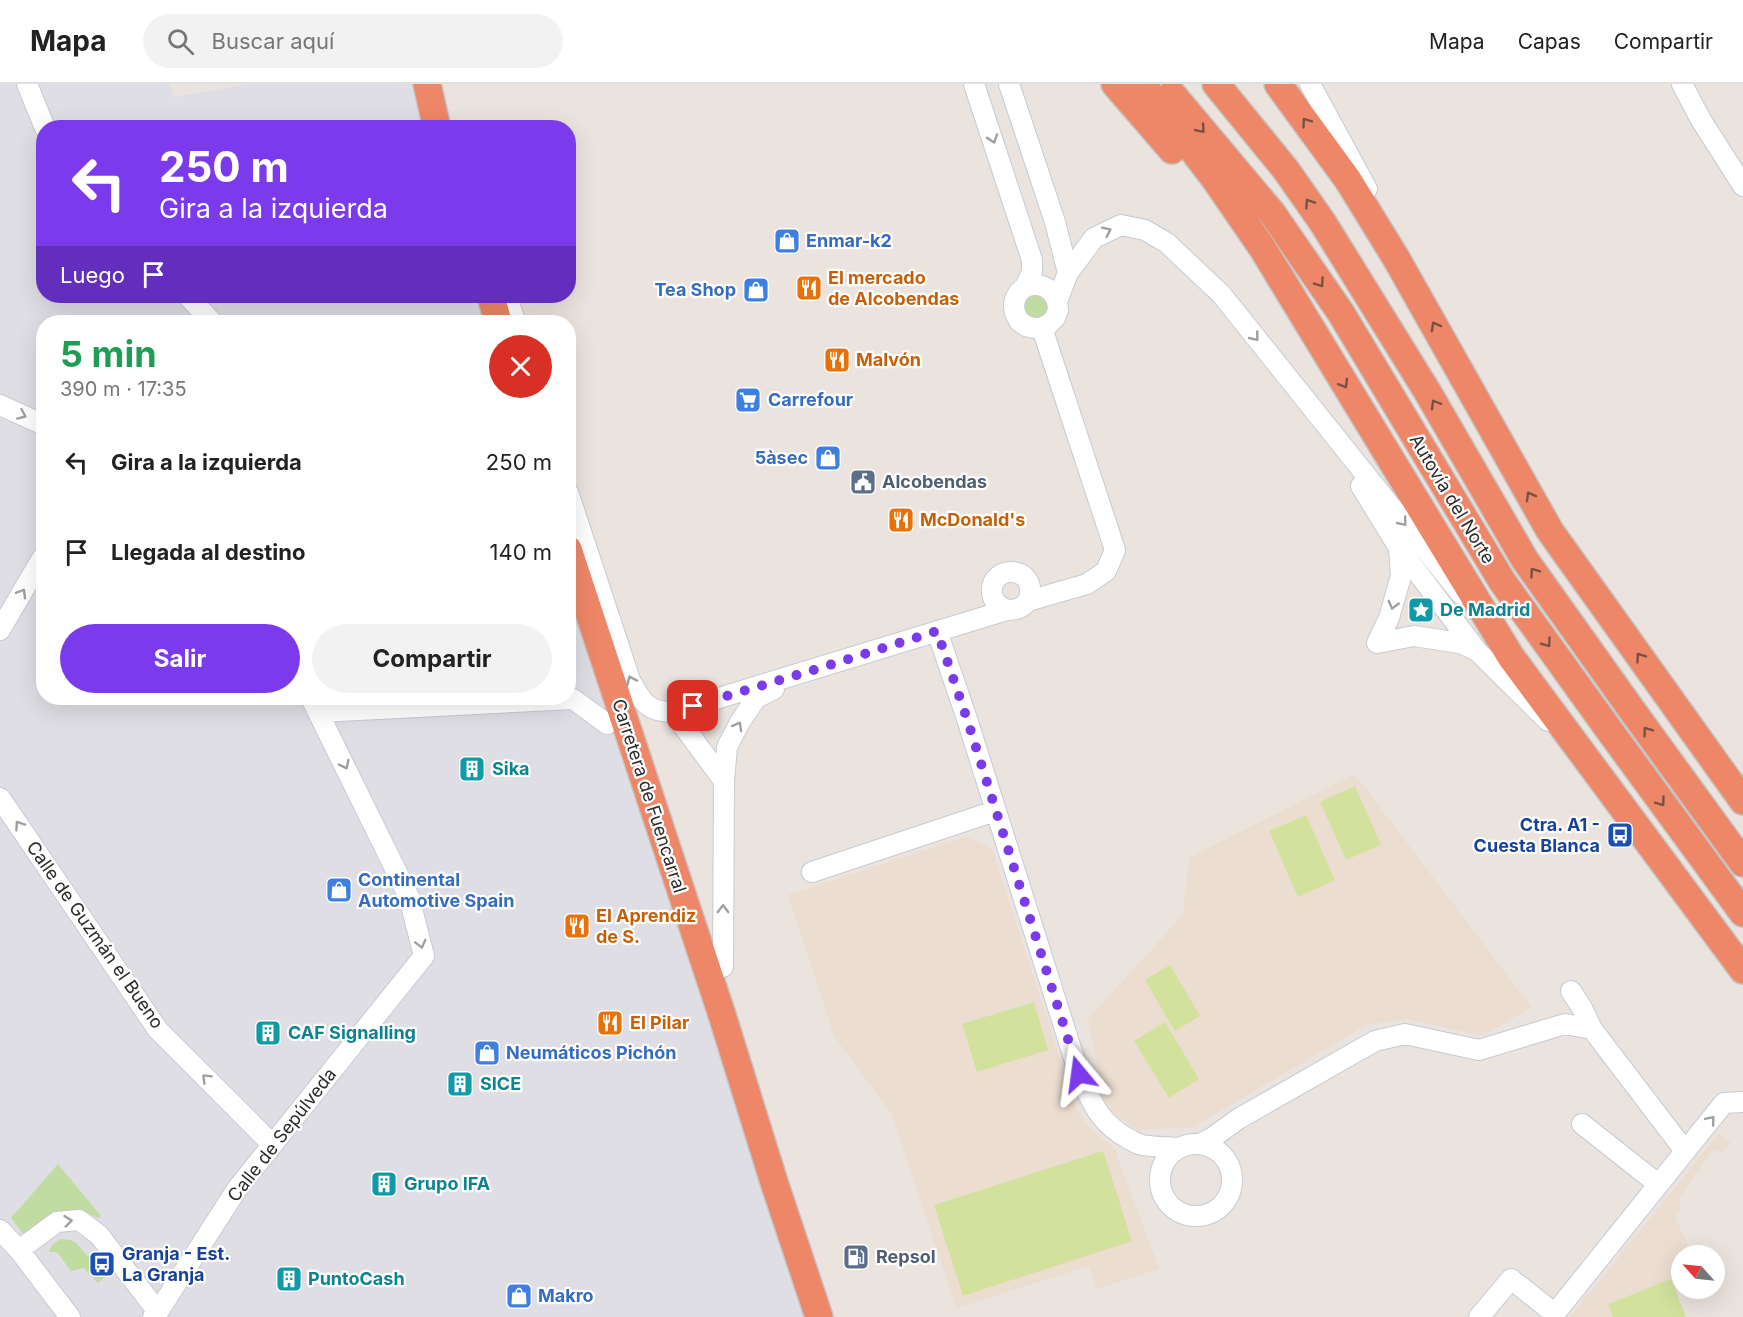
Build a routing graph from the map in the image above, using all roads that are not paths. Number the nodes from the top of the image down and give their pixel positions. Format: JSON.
{"nodes":[{"id":1,"x":27,"y":84,"type":"edge"},
{"id":2,"x":427,"y":84,"type":"edge"},
{"id":3,"x":446,"y":84,"type":"edge"},
{"id":4,"x":974,"y":84,"type":"edge"},
{"id":5,"x":1009,"y":84,"type":"edge"},
{"id":6,"x":1115,"y":84,"type":"edge"},
{"id":7,"x":1142,"y":84,"type":"edge"},
{"id":8,"x":1163,"y":84,"type":"edge"},
{"id":9,"x":1216,"y":84,"type":"edge"},
{"id":10,"x":1278,"y":84,"type":"edge"},
{"id":11,"x":1310,"y":84,"type":"edge"},
{"id":12,"x":1682,"y":84,"type":"edge"},
{"id":13,"x":42,"y":120,"type":"edge"},
{"id":14,"x":435,"y":120,"type":"edge"},
{"id":15,"x":452,"y":120,"type":"edge"},
{"id":16,"x":1743,"y":186,"type":"edge"},
{"id":17,"x":1396,"y":258,"type":"junction"},
{"id":18,"x":1068,"y":273,"type":"junction"},
{"id":19,"x":1024,"y":287,"type":"junction"},
{"id":20,"x":1058,"y":301,"type":"junction"},
{"id":21,"x":194,"y":303,"type":"edge"},
{"id":22,"x":206,"y":315,"type":"edge"},
{"id":23,"x":1042,"y":328,"type":"junction"},
{"id":24,"x":1313,"y":334,"type":"junction"},
{"id":25,"x":0,"y":405,"type":"edge"},
{"id":26,"x":1320,"y":417,"type":"junction"},
{"id":27,"x":36,"y":421,"type":"edge"},
{"id":28,"x":576,"y":516,"type":"edge"},
{"id":29,"x":1399,"y":548,"type":"junction"},
{"id":30,"x":36,"y":569,"type":"edge"},
{"id":31,"x":576,"y":573,"type":"edge"},
{"id":32,"x":992,"y":593,"type":"junction"},
{"id":33,"x":1029,"y":593,"type":"junction"},
{"id":34,"x":1007,"y":610,"type":"junction"},
{"id":35,"x":576,"y":629,"type":"edge"},
{"id":36,"x":0,"y":630,"type":"edge"},
{"id":37,"x":937,"y":631,"type":"junction"},
{"id":38,"x":1477,"y":651,"type":"junction"},
{"id":39,"x":1511,"y":657,"type":"junction"},
{"id":40,"x":817,"y":669,"type":"junction"},
{"id":41,"x":576,"y":701,"type":"edge"},
{"id":42,"x":1544,"y":701,"type":"junction"},
{"id":43,"x":315,"y":705,"type":"edge"},
{"id":44,"x":673,"y":712,"type":"junction"},
{"id":45,"x":607,"y":724,"type":"junction"},
{"id":46,"x":1583,"y":753,"type":"junction"},
{"id":47,"x":724,"y":781,"type":"junction"},
{"id":48,"x":0,"y":798,"type":"edge"},
{"id":49,"x":1740,"y":798,"type":"edge"},
{"id":50,"x":995,"y":811,"type":"junction"},
{"id":51,"x":1743,"y":863,"type":"edge"},
{"id":52,"x":812,"y":872,"type":"dead end"},
{"id":53,"x":677,"y":880,"type":"junction"},
{"id":54,"x":1743,"y":913,"type":"edge"},
{"id":55,"x":1742,"y":966,"type":"edge"},
{"id":56,"x":723,"y":967,"type":"joint"},
{"id":57,"x":1571,"y":991,"type":"dead end"},
{"id":58,"x":1592,"y":1029,"type":"junction"},
{"id":59,"x":1743,"y":1102,"type":"edge"},
{"id":60,"x":1238,"y":1119,"type":"junction"},
{"id":61,"x":1582,"y":1124,"type":"dead end"},
{"id":62,"x":272,"y":1144,"type":"junction"},
{"id":63,"x":1140,"y":1144,"type":"junction"},
{"id":64,"x":1200,"y":1144,"type":"junction"},
{"id":65,"x":1179,"y":1148,"type":"junction"},
{"id":66,"x":1685,"y":1150,"type":"junction"},
{"id":67,"x":1228,"y":1162,"type":"junction"},
{"id":68,"x":1161,"y":1172,"type":"junction"},
{"id":69,"x":1658,"y":1184,"type":"junction"},
{"id":70,"x":0,"y":1230,"type":"edge"},
{"id":71,"x":19,"y":1250,"type":"junction"},
{"id":72,"x":155,"y":1314,"type":"edge"},
{"id":73,"x":1553,"y":1315,"type":"edge"},
{"id":74,"x":70,"y":1317,"type":"edge"},
{"id":75,"x":802,"y":1317,"type":"edge"},
{"id":76,"x":819,"y":1317,"type":"edge"},
{"id":77,"x":1479,"y":1317,"type":"edge"}],
"edges":[{"from":1,"to":13,"type":"street"},
{"from":2,"to":14,"type":"highway"},
{"from":3,"to":15,"type":"highway"},
{"from":4,"to":19,"type":"street","one_way":true},
{"from":5,"to":18,"type":"street"},
{"from":6,"to":24,"type":"highway"},
{"from":7,"to":24,"type":"highway"},
{"from":8,"to":54,"type":"highway","name":"Autovía del Norte","one_way":true},
{"from":51,"to":9,"type":"highway","name":"Autovía del Norte","one_way":true},
{"from":17,"to":10,"type":"highway","one_way":true},
{"from":11,"to":17,"type":"street"},
{"from":12,"to":16,"type":"street"},
{"from":49,"to":17,"type":"highway","one_way":true},
{"from":18,"to":20,"type":"street"},
{"from":18,"to":26,"type":"street","one_way":true},
{"from":19,"to":20,"type":"street"},
{"from":19,"to":23,"type":"street"},
{"from":20,"to":23,"type":"street"},
{"from":21,"to":22,"type":"street"},
{"from":23,"to":33,"type":"street"},
{"from":24,"to":39,"type":"highway","one_way":true},
{"from":25,"to":27,"type":"street","one_way":true},
{"from":26,"to":29,"type":"street"},
{"from":26,"to":39,"type":"street","one_way":true},
{"from":44,"to":28,"type":"street","one_way":true},
{"from":29,"to":38,"type":"street"},
{"from":29,"to":38,"type":"street","one_way":true},
{"from":36,"to":30,"type":"street","one_way":true},
{"from":31,"to":53,"type":"highway","name":"Carretera de Fuencarral"},
{"from":32,"to":33,"type":"street"},
{"from":32,"to":34,"type":"street"},
{"from":32,"to":37,"type":"street"},
{"from":33,"to":34,"type":"street"},
{"from":34,"to":37,"type":"street"},
{"from":35,"to":45,"type":"highway","name":"Carretera de Fuencarral"},
{"from":37,"to":40,"type":"street"},
{"from":37,"to":50,"type":"street"},
{"from":38,"to":46,"type":"street"},
{"from":39,"to":42,"type":"highway"},
{"from":40,"to":44,"type":"street"},
{"from":47,"to":40,"type":"street","one_way":true},
{"from":41,"to":45,"type":"street"},
{"from":42,"to":46,"type":"highway"},
{"from":42,"to":55,"type":"highway"},
{"from":43,"to":62,"type":"street","name":"Calle de Sepúlveda","one_way":true},
{"from":44,"to":47,"type":"street"},
{"from":45,"to":75,"type":"highway","name":"Carretera de Fuencarral"},
{"from":46,"to":55,"type":"highway"},
{"from":56,"to":47,"type":"street","one_way":true},
{"from":62,"to":48,"type":"street","name":"Calle de Guzmán el Bueno","one_way":true},
{"from":50,"to":52,"type":"street"},
{"from":50,"to":63,"type":"street"},
{"from":53,"to":56,"type":"highway"},
{"from":53,"to":76,"type":"highway","name":"Carretera de Fuencarral"},
{"from":57,"to":58,"type":"street"},
{"from":58,"to":60,"type":"street"},
{"from":58,"to":66,"type":"street"},
{"from":66,"to":59,"type":"street","one_way":true},
{"from":60,"to":64,"type":"street"},
{"from":60,"to":67,"type":"street"},
{"from":61,"to":69,"type":"street"},
{"from":62,"to":72,"type":"street","name":"Calle de Sepúlveda"},
{"from":63,"to":65,"type":"street"},
{"from":63,"to":68,"type":"street"},
{"from":64,"to":65,"type":"street"},
{"from":64,"to":67,"type":"street"},
{"from":65,"to":68,"type":"street"},
{"from":66,"to":69,"type":"street"},
{"from":67,"to":68,"type":"street"},
{"from":69,"to":73,"type":"street"},
{"from":70,"to":71,"type":"street"},
{"from":71,"to":72,"type":"street","one_way":true},
{"from":71,"to":74,"type":"street"},
{"from":73,"to":77,"type":"street"}]}
